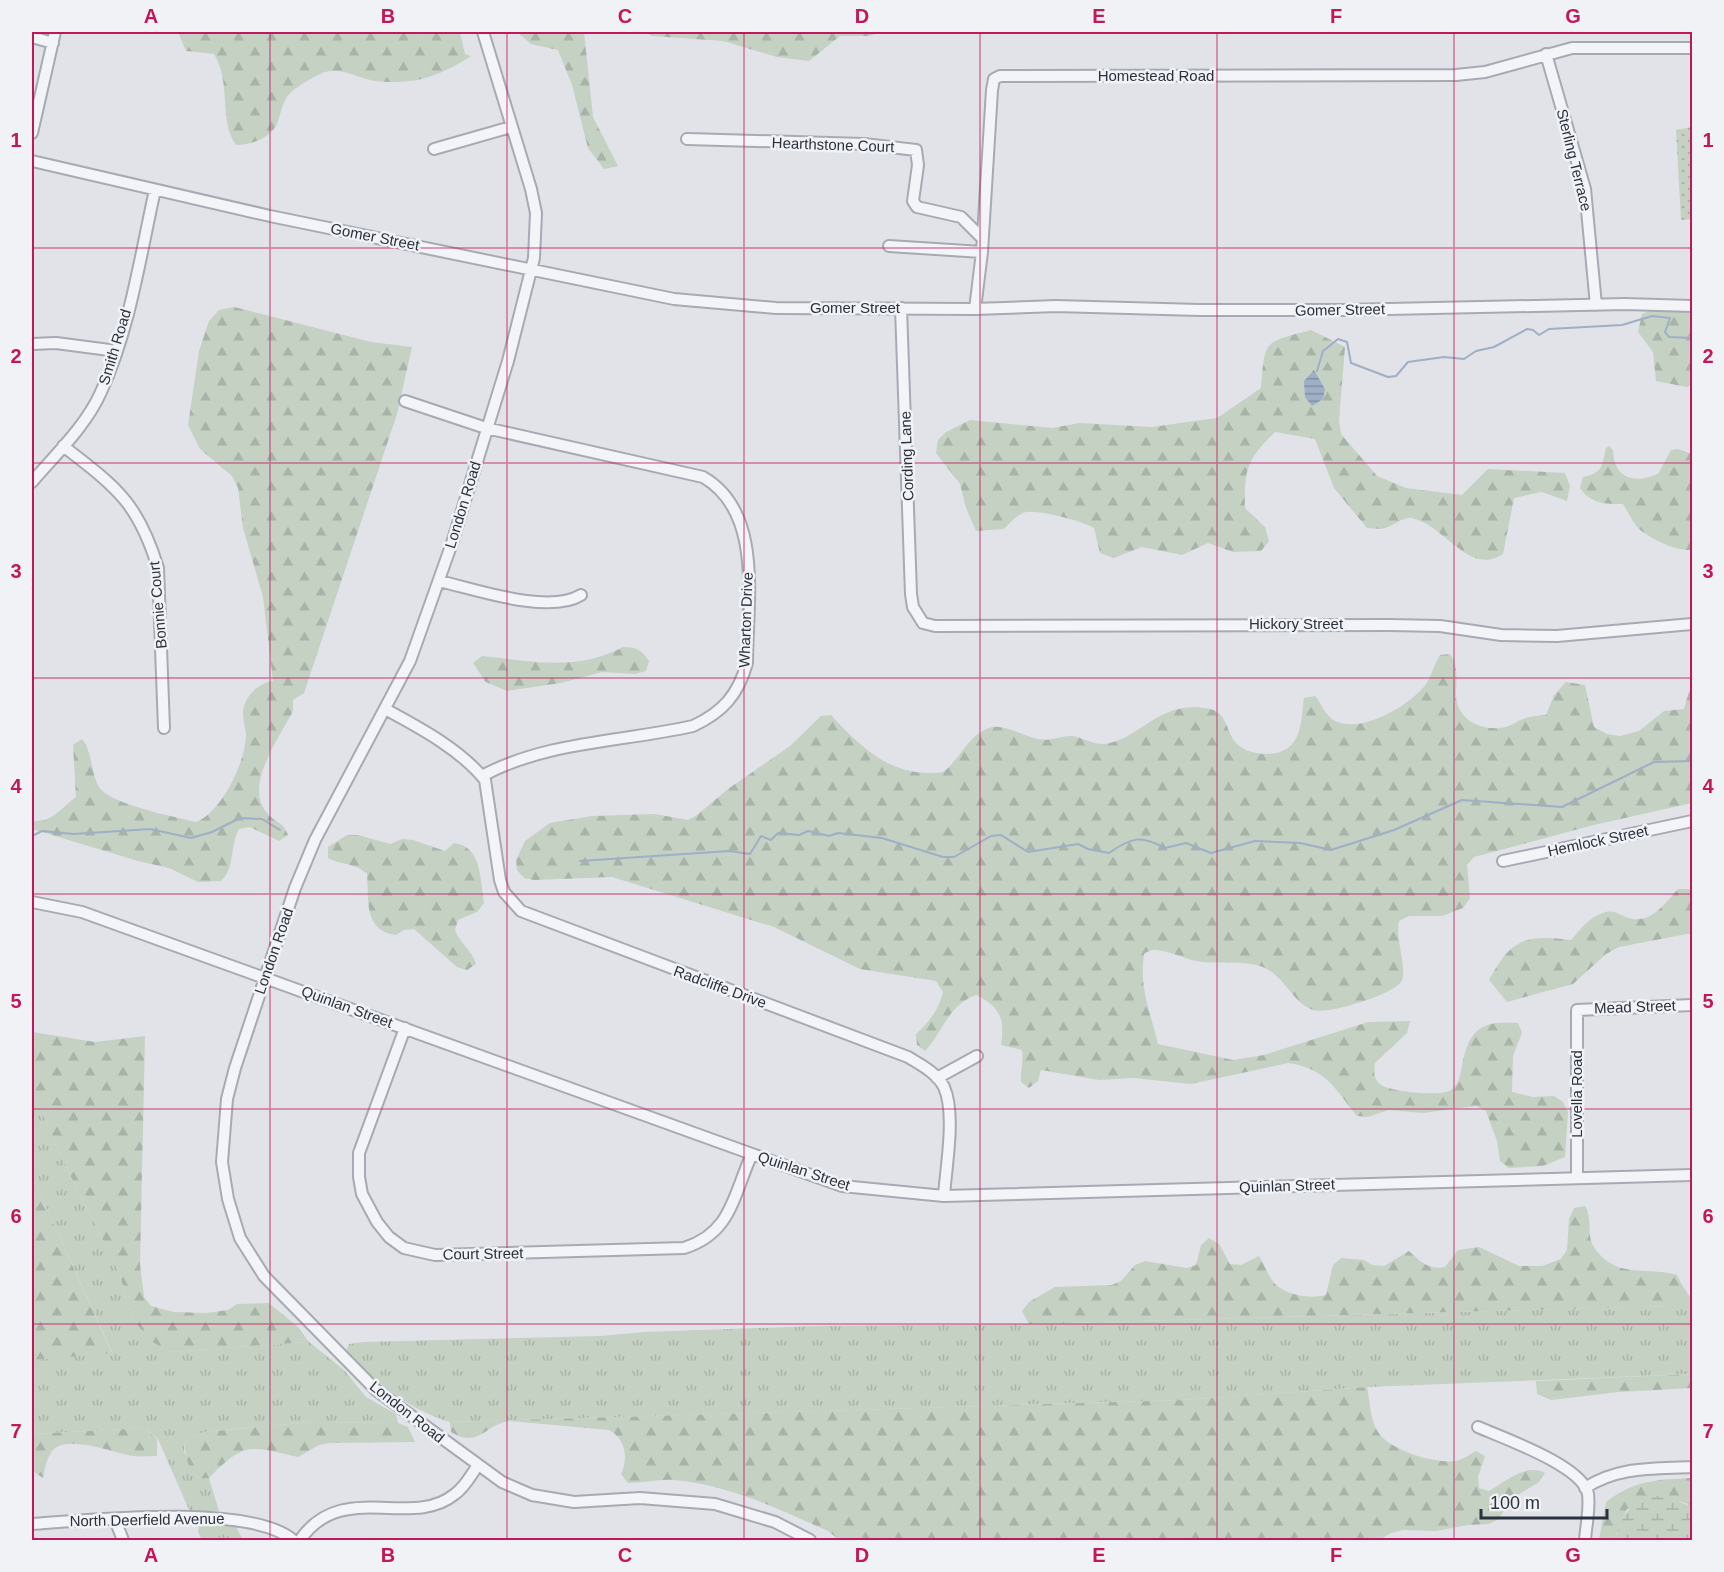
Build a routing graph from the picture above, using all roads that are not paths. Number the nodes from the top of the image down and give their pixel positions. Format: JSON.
{"nodes":[{"id":1,"x":483,"y":32,"type":"edge"},
{"id":2,"x":32,"y":37,"type":"edge"},
{"id":3,"x":54,"y":37,"type":"edge"},
{"id":4,"x":1692,"y":48,"type":"edge"},
{"id":5,"x":1545,"y":54,"type":"junction"},
{"id":6,"x":511,"y":127,"type":"junction"},
{"id":7,"x":32,"y":133,"type":"edge"},
{"id":8,"x":687,"y":139,"type":"dead end"},
{"id":9,"x":434,"y":149,"type":"dead end"},
{"id":10,"x":32,"y":161,"type":"edge"},
{"id":11,"x":155,"y":190,"type":"junction"},
{"id":12,"x":982,"y":238,"type":"junction"},
{"id":13,"x":889,"y":246,"type":"dead end"},
{"id":14,"x":982,"y":252,"type":"junction"},
{"id":15,"x":531,"y":268,"type":"junction"},
{"id":16,"x":1596,"y":305,"type":"junction"},
{"id":17,"x":1692,"y":306,"type":"edge"},
{"id":18,"x":901,"y":308,"type":"junction"},
{"id":19,"x":975,"y":309,"type":"junction"},
{"id":20,"x":32,"y":344,"type":"edge"},
{"id":21,"x":117,"y":351,"type":"junction"},
{"id":22,"x":405,"y":401,"type":"dead end"},
{"id":23,"x":486,"y":428,"type":"junction"},
{"id":24,"x":63,"y":446,"type":"junction"},
{"id":25,"x":32,"y":483,"type":"edge"},
{"id":26,"x":439,"y":581,"type":"junction"},
{"id":27,"x":581,"y":595,"type":"dead end"},
{"id":28,"x":912,"y":603,"type":"joint"},
{"id":29,"x":1692,"y":624,"type":"edge"},
{"id":30,"x":385,"y":709,"type":"junction"},
{"id":31,"x":164,"y":728,"type":"dead end"},
{"id":32,"x":482,"y":776,"type":"junction"},
{"id":33,"x":1692,"y":821,"type":"edge"},
{"id":34,"x":1503,"y":861,"type":"dead end"},
{"id":35,"x":32,"y":902,"type":"edge"},
{"id":36,"x":265,"y":976,"type":"junction"},
{"id":37,"x":1692,"y":1005,"type":"edge"},
{"id":38,"x":1577,"y":1010,"type":"joint"},
{"id":39,"x":405,"y":1028,"type":"junction"},
{"id":40,"x":977,"y":1056,"type":"dead end"},
{"id":41,"x":937,"y":1078,"type":"junction"},
{"id":42,"x":752,"y":1154,"type":"junction"},
{"id":43,"x":1692,"y":1175,"type":"edge"},
{"id":44,"x":1577,"y":1178,"type":"junction"},
{"id":45,"x":944,"y":1196,"type":"junction"},
{"id":46,"x":1479,"y":1427,"type":"dead end"},
{"id":47,"x":478,"y":1465,"type":"junction"},
{"id":48,"x":1692,"y":1467,"type":"edge"},
{"id":49,"x":1585,"y":1488,"type":"junction"},
{"id":50,"x":116,"y":1520,"type":"junction"},
{"id":51,"x":32,"y":1524,"type":"edge"},
{"id":52,"x":123,"y":1540,"type":"edge"},
{"id":53,"x":293,"y":1540,"type":"edge"},
{"id":54,"x":300,"y":1540,"type":"edge"},
{"id":55,"x":810,"y":1540,"type":"edge"},
{"id":56,"x":1585,"y":1540,"type":"edge"}],
"edges":[{"from":1,"to":6,"type":"street","name":"London Road"},
{"from":2,"to":3,"type":"street"},
{"from":3,"to":7,"type":"street"},
{"from":4,"to":5,"type":"street"},
{"from":5,"to":12,"type":"street","name":"Homestead Road"},
{"from":5,"to":16,"type":"street","name":"Sterling Terrace"},
{"from":6,"to":9,"type":"street"},
{"from":6,"to":15,"type":"street","name":"London Road"},
{"from":8,"to":12,"type":"street","name":"Hearthstone Court"},
{"from":10,"to":11,"type":"street","name":"Gomer Street"},
{"from":11,"to":15,"type":"street","name":"Gomer Street"},
{"from":11,"to":21,"type":"street","name":"Smith Road"},
{"from":12,"to":14,"type":"street","name":"Homestead Road"},
{"from":13,"to":14,"type":"street"},
{"from":14,"to":19,"type":"street","name":"Homestead Road"},
{"from":15,"to":18,"type":"street","name":"Gomer Street"},
{"from":15,"to":23,"type":"street","name":"London Road"},
{"from":16,"to":17,"type":"street","name":"Gomer Street"},
{"from":16,"to":19,"type":"street","name":"Gomer Street"},
{"from":18,"to":19,"type":"street","name":"Gomer Street"},
{"from":18,"to":28,"type":"street","name":"Cording Lane"},
{"from":20,"to":21,"type":"street"},
{"from":21,"to":24,"type":"street","name":"Smith Road"},
{"from":22,"to":23,"type":"street","name":"Wharton Drive"},
{"from":23,"to":26,"type":"street","name":"London Road"},
{"from":23,"to":32,"type":"street","name":"Wharton Drive"},
{"from":24,"to":25,"type":"street","name":"Smith Road"},
{"from":24,"to":31,"type":"street","name":"Bonnie Court"},
{"from":26,"to":27,"type":"street"},
{"from":26,"to":30,"type":"street","name":"London Road"},
{"from":28,"to":29,"type":"street","name":"Hickory Street"},
{"from":30,"to":32,"type":"street"},
{"from":30,"to":36,"type":"street","name":"London Road"},
{"from":32,"to":41,"type":"street","name":"Radcliffe Drive"},
{"from":33,"to":34,"type":"street","name":"Hemlock Street"},
{"from":35,"to":36,"type":"street","name":"Quinlan Street"},
{"from":36,"to":39,"type":"street","name":"Quinlan Street"},
{"from":36,"to":47,"type":"street","name":"London Road"},
{"from":37,"to":38,"type":"street","name":"Mead Street"},
{"from":38,"to":44,"type":"street","name":"Lovella Road"},
{"from":39,"to":42,"type":"street","name":"Quinlan Street"},
{"from":39,"to":42,"type":"street","name":"Court Street"},
{"from":40,"to":41,"type":"street"},
{"from":41,"to":45,"type":"street"},
{"from":42,"to":45,"type":"street","name":"Quinlan Street"},
{"from":43,"to":44,"type":"street","name":"Quinlan Street"},
{"from":44,"to":45,"type":"street","name":"Quinlan Street"},
{"from":46,"to":49,"type":"street"},
{"from":47,"to":54,"type":"street"},
{"from":47,"to":55,"type":"street","name":"London Road"},
{"from":48,"to":49,"type":"street"},
{"from":49,"to":56,"type":"street"},
{"from":50,"to":51,"type":"street","name":"North Deerfield Avenue"},
{"from":50,"to":52,"type":"street"},
{"from":50,"to":53,"type":"street","name":"North Deerfield Avenue"}]}
